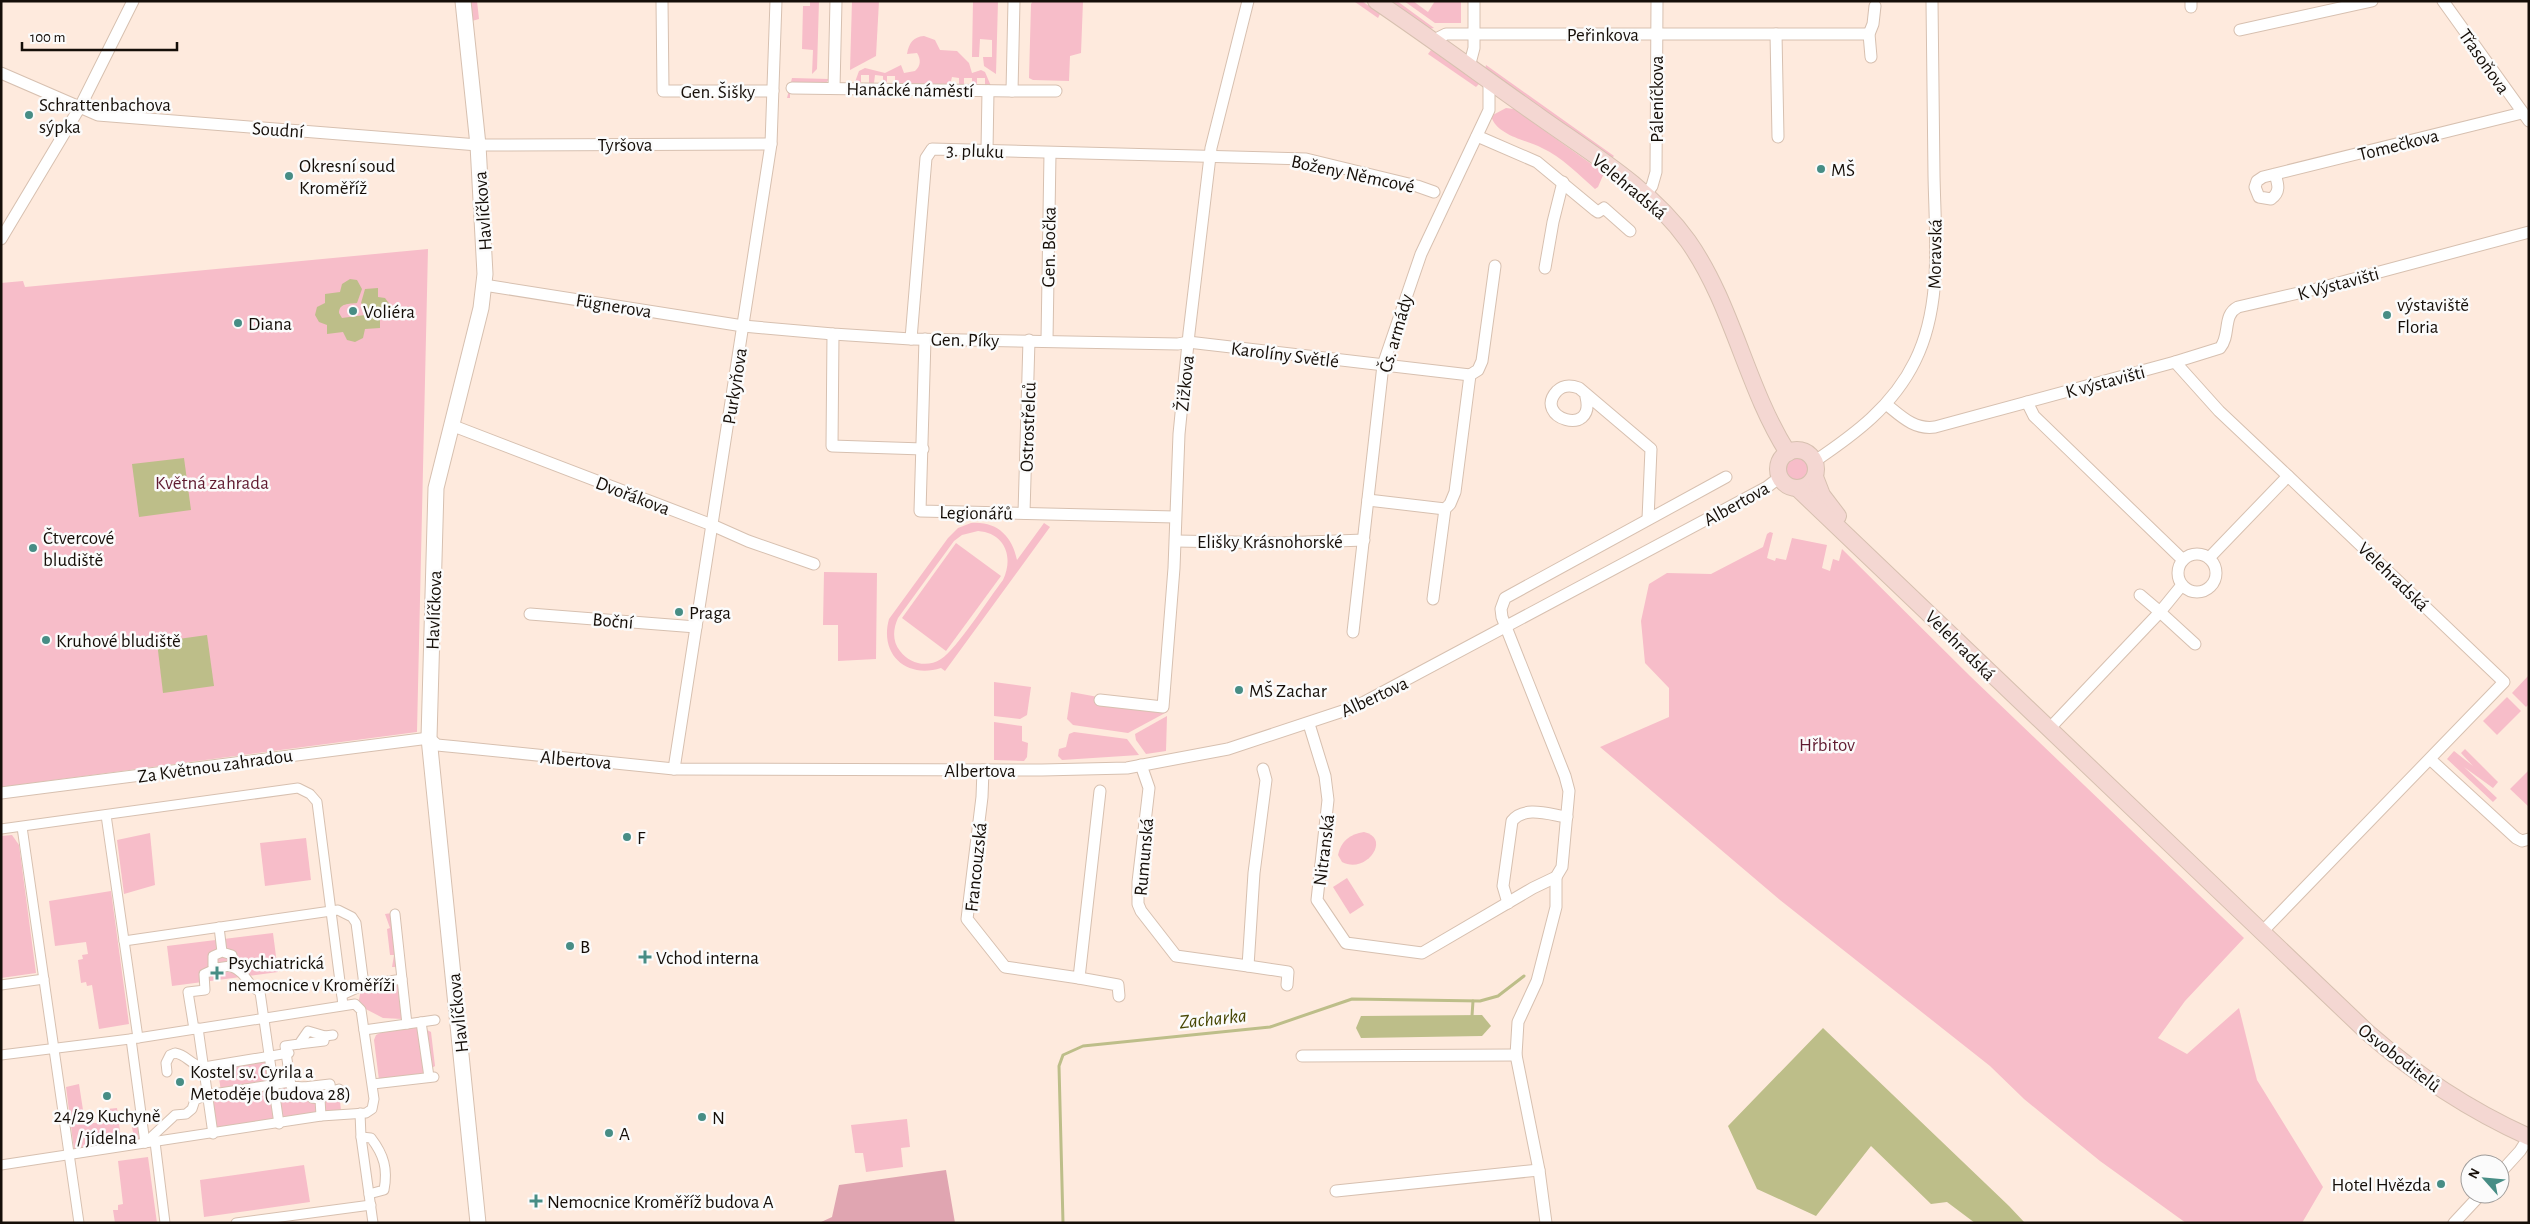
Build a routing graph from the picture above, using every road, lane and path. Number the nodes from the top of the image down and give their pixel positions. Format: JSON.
{"nodes":[{"id":1,"x":133,"y":1,"type":"edge"},
{"id":2,"x":463,"y":1,"type":"edge"},
{"id":3,"x":662,"y":1,"type":"edge"},
{"id":4,"x":776,"y":1,"type":"edge"},
{"id":5,"x":836,"y":1,"type":"edge"},
{"id":6,"x":1014,"y":1,"type":"edge"},
{"id":7,"x":1248,"y":1,"type":"edge"},
{"id":8,"x":1376,"y":1,"type":"edge"},
{"id":9,"x":1474,"y":1,"type":"edge"},
{"id":10,"x":1657,"y":1,"type":"edge"},
{"id":11,"x":1932,"y":1,"type":"edge"},
{"id":12,"x":2372,"y":1,"type":"edge"},
{"id":13,"x":2443,"y":1,"type":"edge"},
{"id":14,"x":1875,"y":6,"type":"dead end"},
{"id":15,"x":2240,"y":30,"type":"dead end"},
{"id":16,"x":1474,"y":34,"type":"junction"},
{"id":17,"x":1656,"y":34,"type":"junction"},
{"id":18,"x":1776,"y":34,"type":"junction"},
{"id":19,"x":1869,"y":34,"type":"junction"},
{"id":20,"x":1432,"y":41,"type":"junction"},
{"id":21,"x":1871,"y":57,"type":"dead end"},
{"id":22,"x":1470,"y":67,"type":"junction"},
{"id":23,"x":1,"y":73,"type":"edge"},
{"id":24,"x":1489,"y":81,"type":"junction"},
{"id":25,"x":792,"y":88,"type":"dead end"},
{"id":26,"x":834,"y":88,"type":"junction"},
{"id":27,"x":773,"y":91,"type":"junction"},
{"id":28,"x":988,"y":91,"type":"junction"},
{"id":29,"x":1012,"y":91,"type":"junction"},
{"id":30,"x":1056,"y":91,"type":"dead end"},
{"id":31,"x":1518,"y":102,"type":"junction"},
{"id":32,"x":80,"y":107,"type":"junction"},
{"id":33,"x":1489,"y":110,"type":"junction"},
{"id":34,"x":2525,"y":117,"type":"edge"},
{"id":35,"x":1477,"y":136,"type":"junction"},
{"id":36,"x":1778,"y":136,"type":"dead end"},
{"id":37,"x":772,"y":144,"type":"junction"},
{"id":38,"x":478,"y":145,"type":"junction"},
{"id":39,"x":987,"y":150,"type":"junction"},
{"id":40,"x":1050,"y":153,"type":"junction"},
{"id":41,"x":1211,"y":156,"type":"junction"},
{"id":42,"x":2275,"y":174,"type":"dead end"},
{"id":43,"x":1563,"y":182,"type":"junction"},
{"id":44,"x":1434,"y":192,"type":"dead end"},
{"id":45,"x":1646,"y":194,"type":"junction"},
{"id":46,"x":1630,"y":231,"type":"dead end"},
{"id":47,"x":2529,"y":232,"type":"edge"},
{"id":48,"x":1,"y":239,"type":"edge"},
{"id":49,"x":1495,"y":266,"type":"dead end"},
{"id":50,"x":1545,"y":268,"type":"dead end"},
{"id":51,"x":484,"y":285,"type":"junction"},
{"id":52,"x":743,"y":326,"type":"junction"},
{"id":53,"x":833,"y":334,"type":"junction"},
{"id":54,"x":911,"y":339,"type":"junction"},
{"id":55,"x":925,"y":339,"type":"junction"},
{"id":56,"x":1029,"y":340,"type":"junction"},
{"id":57,"x":1047,"y":340,"type":"junction"},
{"id":58,"x":1188,"y":342,"type":"junction"},
{"id":59,"x":2175,"y":362,"type":"junction"},
{"id":60,"x":1383,"y":365,"type":"junction"},
{"id":61,"x":1470,"y":375,"type":"junction"},
{"id":62,"x":1586,"y":396,"type":"dead end"},
{"id":63,"x":2027,"y":402,"type":"junction"},
{"id":64,"x":1886,"y":404,"type":"junction"},
{"id":65,"x":451,"y":425,"type":"junction"},
{"id":66,"x":923,"y":449,"type":"junction"},
{"id":67,"x":1788,"y":453,"type":"junction"},
{"id":68,"x":1815,"y":469,"type":"junction"},
{"id":69,"x":2288,"y":476,"type":"junction"},
{"id":70,"x":1726,"y":477,"type":"dead end"},
{"id":71,"x":1780,"y":477,"type":"junction"},
{"id":72,"x":1797,"y":488,"type":"junction"},
{"id":73,"x":1368,"y":500,"type":"junction"},
{"id":74,"x":1445,"y":509,"type":"junction"},
{"id":75,"x":1024,"y":513,"type":"junction"},
{"id":76,"x":1175,"y":517,"type":"junction"},
{"id":77,"x":1648,"y":519,"type":"junction"},
{"id":78,"x":712,"y":525,"type":"junction"},
{"id":79,"x":1364,"y":540,"type":"junction"},
{"id":80,"x":1176,"y":541,"type":"junction"},
{"id":81,"x":2210,"y":558,"type":"junction"},
{"id":82,"x":1875,"y":560,"type":"junction"},
{"id":83,"x":2183,"y":560,"type":"junction"},
{"id":84,"x":814,"y":564,"type":"dead end"},
{"id":85,"x":2182,"y":586,"type":"junction"},
{"id":86,"x":2140,"y":595,"type":"dead end"},
{"id":87,"x":1433,"y":599,"type":"dead end"},
{"id":88,"x":2160,"y":612,"type":"junction"},
{"id":89,"x":530,"y":614,"type":"dead end"},
{"id":90,"x":696,"y":628,"type":"junction"},
{"id":91,"x":1506,"y":628,"type":"junction"},
{"id":92,"x":1353,"y":632,"type":"dead end"},
{"id":93,"x":2195,"y":644,"type":"dead end"},
{"id":94,"x":1100,"y":700,"type":"dead end"},
{"id":95,"x":1309,"y":724,"type":"junction"},
{"id":96,"x":2048,"y":730,"type":"junction"},
{"id":97,"x":430,"y":738,"type":"junction"},
{"id":98,"x":2431,"y":760,"type":"junction"},
{"id":99,"x":1141,"y":764,"type":"junction"},
{"id":100,"x":674,"y":769,"type":"junction"},
{"id":101,"x":1263,"y":769,"type":"dead end"},
{"id":102,"x":983,"y":770,"type":"junction"},
{"id":103,"x":1100,"y":791,"type":"dead end"},
{"id":104,"x":1,"y":793,"type":"edge"},
{"id":105,"x":106,"y":815,"type":"junction"},
{"id":106,"x":1567,"y":817,"type":"junction"},
{"id":107,"x":22,"y":827,"type":"junction"},
{"id":108,"x":1,"y":829,"type":"edge"},
{"id":109,"x":2516,"y":838,"type":"junction"},
{"id":110,"x":2529,"y":839,"type":"edge"},
{"id":111,"x":2529,"y":847,"type":"edge"},
{"id":112,"x":1556,"y":877,"type":"junction"},
{"id":113,"x":1508,"y":903,"type":"junction"},
{"id":114,"x":330,"y":911,"type":"junction"},
{"id":115,"x":395,"y":914,"type":"dead end"},
{"id":116,"x":219,"y":927,"type":"junction"},
{"id":117,"x":2262,"y":933,"type":"junction"},
{"id":118,"x":124,"y":941,"type":"junction"},
{"id":119,"x":222,"y":952,"type":"junction"},
{"id":120,"x":2286,"y":956,"type":"joint"},
{"id":121,"x":230,"y":966,"type":"junction"},
{"id":122,"x":1248,"y":966,"type":"junction"},
{"id":123,"x":217,"y":968,"type":"junction"},
{"id":124,"x":1079,"y":978,"type":"junction"},
{"id":125,"x":402,"y":979,"type":"junction"},
{"id":126,"x":44,"y":980,"type":"junction"},
{"id":127,"x":364,"y":985,"type":"junction"},
{"id":128,"x":1287,"y":985,"type":"dead end"},
{"id":129,"x":1,"y":986,"type":"edge"},
{"id":130,"x":342,"y":995,"type":"junction"},
{"id":131,"x":1119,"y":996,"type":"dead end"},
{"id":132,"x":343,"y":1005,"type":"junction"},
{"id":133,"x":264,"y":1018,"type":"junction"},
{"id":134,"x":435,"y":1020,"type":"dead end"},
{"id":135,"x":421,"y":1022,"type":"junction"},
{"id":136,"x":407,"y":1024,"type":"junction"},
{"id":137,"x":196,"y":1028,"type":"junction"},
{"id":138,"x":364,"y":1030,"type":"junction"},
{"id":139,"x":329,"y":1035,"type":"dead end"},
{"id":140,"x":134,"y":1038,"type":"junction"},
{"id":141,"x":54,"y":1048,"type":"junction"},
{"id":142,"x":287,"y":1054,"type":"junction"},
{"id":143,"x":1516,"y":1055,"type":"junction"},
{"id":144,"x":1,"y":1056,"type":"edge"},
{"id":145,"x":1302,"y":1056,"type":"dead end"},
{"id":146,"x":270,"y":1057,"type":"junction"},
{"id":147,"x":204,"y":1067,"type":"junction"},
{"id":148,"x":167,"y":1072,"type":"dead end"},
{"id":149,"x":290,"y":1082,"type":"junction"},
{"id":150,"x":373,"y":1084,"type":"junction"},
{"id":151,"x":274,"y":1085,"type":"junction"},
{"id":152,"x":304,"y":1087,"type":"junction"},
{"id":153,"x":207,"y":1094,"type":"junction"},
{"id":154,"x":320,"y":1099,"type":"junction"},
{"id":155,"x":360,"y":1113,"type":"junction"},
{"id":156,"x":321,"y":1116,"type":"junction"},
{"id":157,"x":279,"y":1124,"type":"junction"},
{"id":158,"x":213,"y":1134,"type":"junction"},
{"id":159,"x":361,"y":1137,"type":"junction"},
{"id":160,"x":2529,"y":1137,"type":"edge"},
{"id":161,"x":155,"y":1142,"type":"junction"},
{"id":162,"x":145,"y":1143,"type":"junction"},
{"id":163,"x":69,"y":1155,"type":"junction"},
{"id":164,"x":2510,"y":1162,"type":"edge"},
{"id":165,"x":1,"y":1164,"type":"edge"},
{"id":166,"x":1539,"y":1170,"type":"junction"},
{"id":167,"x":1336,"y":1191,"type":"dead end"},
{"id":168,"x":369,"y":1194,"type":"junction"},
{"id":169,"x":2472,"y":1204,"type":"edge"},
{"id":170,"x":371,"y":1205,"type":"junction"},
{"id":171,"x":79,"y":1223,"type":"edge"},
{"id":172,"x":164,"y":1223,"type":"edge"},
{"id":173,"x":236,"y":1223,"type":"edge"},
{"id":174,"x":373,"y":1223,"type":"edge"},
{"id":175,"x":478,"y":1223,"type":"edge"},
{"id":176,"x":1546,"y":1223,"type":"edge"},
{"id":177,"x":2454,"y":1223,"type":"edge"}],
"edges":[{"from":1,"to":32,"type":"street"},
{"from":2,"to":38,"type":"street","name":"Havlíčkova"},
{"from":3,"to":27,"type":"street","name":"Gen. Šišky"},
{"from":4,"to":27,"type":"street","name":"Purkyňova"},
{"from":5,"to":26,"type":"street","name":"Hanácké náměstí"},
{"from":6,"to":29,"type":"street"},
{"from":7,"to":41,"type":"street","name":"Žižkova"},
{"from":8,"to":20,"type":"main road","name":"Velehradská"},
{"from":9,"to":16,"type":"street"},
{"from":10,"to":17,"type":"street","name":"Páleníčkova"},
{"from":11,"to":64,"type":"street","name":"Moravská"},
{"from":12,"to":15,"type":"street"},
{"from":13,"to":34,"type":"street","name":"Třasoňova"},
{"from":14,"to":19,"type":"street"},
{"from":16,"to":17,"type":"street","name":"Peřinkova"},
{"from":16,"to":20,"type":"street","name":"Peřinkova"},
{"from":16,"to":22,"type":"street"},
{"from":17,"to":18,"type":"street","name":"Peřinkova"},
{"from":17,"to":45,"type":"street","name":"Páleníčkova"},
{"from":18,"to":19,"type":"street","name":"Peřinkova"},
{"from":18,"to":36,"type":"street"},
{"from":19,"to":21,"type":"street"},
{"from":20,"to":22,"type":"main road","name":"Velehradská"},
{"from":22,"to":24,"type":"main road","name":"Velehradská"},
{"from":23,"to":32,"type":"street","name":"Soudní"},
{"from":24,"to":31,"type":"main road","name":"Velehradská"},
{"from":24,"to":33,"type":"street"},
{"from":25,"to":26,"type":"street"},
{"from":26,"to":28,"type":"street","name":"Hanácké náměstí"},
{"from":27,"to":37,"type":"street","name":"Purkyňova"},
{"from":28,"to":29,"type":"street","name":"Hanácké náměstí"},
{"from":28,"to":39,"type":"street"},
{"from":29,"to":30,"type":"street","name":"Hanácké náměstí"},
{"from":31,"to":33,"type":"street"},
{"from":31,"to":45,"type":"main road","name":"Velehradská"},
{"from":32,"to":38,"type":"street","name":"Soudní"},
{"from":32,"to":48,"type":"street"},
{"from":33,"to":35,"type":"street","name":"Čs. armády"},
{"from":34,"to":42,"type":"street","name":"Tomečkova"},
{"from":35,"to":43,"type":"street"},
{"from":35,"to":60,"type":"street","name":"Čs. armády"},
{"from":37,"to":38,"type":"street","name":"Tyršova"},
{"from":37,"to":52,"type":"street","name":"Purkyňova"},
{"from":38,"to":51,"type":"street","name":"Havlíčkova"},
{"from":39,"to":40,"type":"street","name":"3. pluku"},
{"from":39,"to":54,"type":"street","name":"3. pluku"},
{"from":40,"to":41,"type":"street","name":"3. pluku"},
{"from":40,"to":57,"type":"street","name":"Gen. Bočka"},
{"from":41,"to":44,"type":"street","name":"Boženy Němcové"},
{"from":41,"to":58,"type":"street","name":"Žižkova"},
{"from":43,"to":46,"type":"street"},
{"from":43,"to":50,"type":"street"},
{"from":45,"to":67,"type":"main road","name":"Velehradská"},
{"from":47,"to":59,"type":"street","name":"K Výstavišti"},
{"from":49,"to":61,"type":"street"},
{"from":51,"to":52,"type":"street","name":"Fügnerova"},
{"from":51,"to":65,"type":"street","name":"Havlíčkova"},
{"from":52,"to":53,"type":"street","name":"Gen. Píky"},
{"from":52,"to":78,"type":"street","name":"Purkyňova"},
{"from":53,"to":54,"type":"street","name":"Gen. Píky"},
{"from":53,"to":66,"type":"street"},
{"from":54,"to":55,"type":"street","name":"Gen. Píky"},
{"from":55,"to":56,"type":"street","name":"Gen. Píky"},
{"from":55,"to":66,"type":"street","name":"Legionářů"},
{"from":56,"to":57,"type":"street","name":"Gen. Píky"},
{"from":56,"to":75,"type":"street","name":"Ostrostřelců"},
{"from":57,"to":58,"type":"street","name":"Gen. Píky"},
{"from":58,"to":60,"type":"street","name":"Karolíny Světlé"},
{"from":58,"to":76,"type":"street","name":"Žižkova"},
{"from":59,"to":63,"type":"street","name":"K výstavišti"},
{"from":59,"to":69,"type":"street"},
{"from":60,"to":61,"type":"street","name":"Karolíny Světlé"},
{"from":60,"to":73,"type":"street","name":"Čs. armády"},
{"from":61,"to":74,"type":"street"},
{"from":62,"to":77,"type":"street"},
{"from":63,"to":64,"type":"street","name":"K výstavišti"},
{"from":63,"to":83,"type":"street"},
{"from":64,"to":68,"type":"street","name":"Moravská"},
{"from":65,"to":78,"type":"street","name":"Dvořákova"},
{"from":65,"to":97,"type":"street","name":"Havlíčkova"},
{"from":66,"to":75,"type":"street","name":"Legionářů"},
{"from":67,"to":68,"type":"main road"},
{"from":67,"to":71,"type":"main road"},
{"from":68,"to":72,"type":"main road"},
{"from":68,"to":82,"type":"main road","name":"Velehradská"},
{"from":69,"to":81,"type":"street"},
{"from":69,"to":98,"type":"street","name":"Velehradská"},
{"from":70,"to":77,"type":"street","name":"Albertova"},
{"from":71,"to":72,"type":"main road","name":"Velehradská"},
{"from":71,"to":91,"type":"street","name":"Albertova"},
{"from":72,"to":82,"type":"main road","name":"Velehradská"},
{"from":73,"to":74,"type":"street"},
{"from":73,"to":79,"type":"street","name":"Čs. armády"},
{"from":74,"to":87,"type":"street"},
{"from":75,"to":76,"type":"street","name":"Legionářů"},
{"from":76,"to":80,"type":"street","name":"Žižkova"},
{"from":77,"to":91,"type":"street","name":"Albertova"},
{"from":78,"to":84,"type":"street","name":"Dvořákova"},
{"from":78,"to":90,"type":"street","name":"Purkyňova"},
{"from":79,"to":80,"type":"street","name":"Elišky Krásnohorské"},
{"from":79,"to":92,"type":"street","name":"Čs. armády"},
{"from":80,"to":94,"type":"street","name":"Žižkova"},
{"from":81,"to":83,"type":"street"},
{"from":81,"to":85,"type":"street"},
{"from":82,"to":96,"type":"main road","name":"Velehradská"},
{"from":83,"to":85,"type":"street"},
{"from":85,"to":88,"type":"street"},
{"from":86,"to":88,"type":"street"},
{"from":88,"to":93,"type":"street"},
{"from":88,"to":96,"type":"street"},
{"from":89,"to":90,"type":"street","name":"Boční"},
{"from":90,"to":100,"type":"street","name":"Purkyňova"},
{"from":91,"to":95,"type":"street","name":"Albertova"},
{"from":91,"to":106,"type":"street"},
{"from":95,"to":99,"type":"street","name":"Albertova"},
{"from":95,"to":113,"type":"street","name":"Nitranská"},
{"from":96,"to":117,"type":"main road","name":"Velehradská"},
{"from":97,"to":100,"type":"street","name":"Albertova"},
{"from":97,"to":104,"type":"street","name":"Za Květnou zahradou"},
{"from":97,"to":175,"type":"street","name":"Havlíčkova"},
{"from":98,"to":109,"type":"street"},
{"from":98,"to":117,"type":"street"},
{"from":99,"to":102,"type":"street","name":"Albertova"},
{"from":99,"to":122,"type":"street","name":"Rumunská"},
{"from":100,"to":102,"type":"street","name":"Albertova"},
{"from":101,"to":122,"type":"street"},
{"from":102,"to":124,"type":"street","name":"Francouzská"},
{"from":103,"to":124,"type":"street"},
{"from":105,"to":107,"type":"street"},
{"from":105,"to":114,"type":"street"},
{"from":105,"to":118,"type":"street"},
{"from":106,"to":112,"type":"street"},
{"from":106,"to":113,"type":"street"},
{"from":107,"to":108,"type":"street"},
{"from":107,"to":126,"type":"street"},
{"from":109,"to":110,"type":"street"},
{"from":109,"to":111,"type":"street"},
{"from":112,"to":113,"type":"street","name":"Nitranská"},
{"from":112,"to":143,"type":"street"},
{"from":114,"to":116,"type":"street"},
{"from":114,"to":127,"type":"street"},
{"from":114,"to":130,"type":"street"},
{"from":115,"to":125,"type":"street"},
{"from":116,"to":118,"type":"street"},
{"from":116,"to":119,"type":"street"},
{"from":117,"to":120,"type":"main road","name":"Velehradská"},
{"from":118,"to":140,"type":"street"},
{"from":119,"to":121,"type":"street"},
{"from":119,"to":123,"type":"street"},
{"from":120,"to":160,"type":"main road","name":"Osvoboditelů"},
{"from":121,"to":123,"type":"street"},
{"from":121,"to":133,"type":"street"},
{"from":122,"to":128,"type":"street","name":"Rumunská"},
{"from":123,"to":137,"type":"street"},
{"from":124,"to":131,"type":"street","name":"Francouzská"},
{"from":125,"to":127,"type":"street"},
{"from":125,"to":136,"type":"street"},
{"from":126,"to":129,"type":"street"},
{"from":126,"to":141,"type":"street"},
{"from":127,"to":130,"type":"street"},
{"from":130,"to":132,"type":"street"},
{"from":132,"to":133,"type":"street"},
{"from":132,"to":138,"type":"street"},
{"from":133,"to":137,"type":"street"},
{"from":133,"to":146,"type":"street"},
{"from":134,"to":135,"type":"street"},
{"from":135,"to":136,"type":"street"},
{"from":135,"to":150,"type":"street"},
{"from":136,"to":138,"type":"street"},
{"from":137,"to":140,"type":"street"},
{"from":137,"to":147,"type":"street"},
{"from":138,"to":150,"type":"street"},
{"from":139,"to":142,"type":"street"},
{"from":140,"to":141,"type":"street"},
{"from":140,"to":162,"type":"street"},
{"from":141,"to":144,"type":"street"},
{"from":141,"to":163,"type":"street"},
{"from":142,"to":146,"type":"street"},
{"from":142,"to":149,"type":"street"},
{"from":143,"to":145,"type":"street"},
{"from":143,"to":166,"type":"street"},
{"from":146,"to":147,"type":"street"},
{"from":146,"to":151,"type":"street"},
{"from":147,"to":148,"type":"street"},
{"from":147,"to":153,"type":"street"},
{"from":149,"to":151,"type":"street"},
{"from":149,"to":152,"type":"street"},
{"from":150,"to":155,"type":"street"},
{"from":151,"to":153,"type":"street"},
{"from":151,"to":157,"type":"street"},
{"from":152,"to":154,"type":"street"},
{"from":152,"to":154,"type":"street"},
{"from":153,"to":158,"type":"street"},
{"from":153,"to":162,"type":"street"},
{"from":154,"to":156,"type":"street"},
{"from":155,"to":156,"type":"street"},
{"from":155,"to":159,"type":"street"},
{"from":156,"to":157,"type":"street"},
{"from":157,"to":158,"type":"street"},
{"from":158,"to":161,"type":"street"},
{"from":159,"to":168,"type":"street"},
{"from":159,"to":168,"type":"street"},
{"from":160,"to":164,"type":"street"},
{"from":161,"to":162,"type":"street"},
{"from":161,"to":172,"type":"street"},
{"from":162,"to":163,"type":"street"},
{"from":163,"to":165,"type":"street"},
{"from":163,"to":171,"type":"street"},
{"from":166,"to":167,"type":"street"},
{"from":166,"to":176,"type":"street"},
{"from":168,"to":170,"type":"street"},
{"from":169,"to":177,"type":"street"},
{"from":170,"to":173,"type":"street"},
{"from":170,"to":174,"type":"street"}]}
